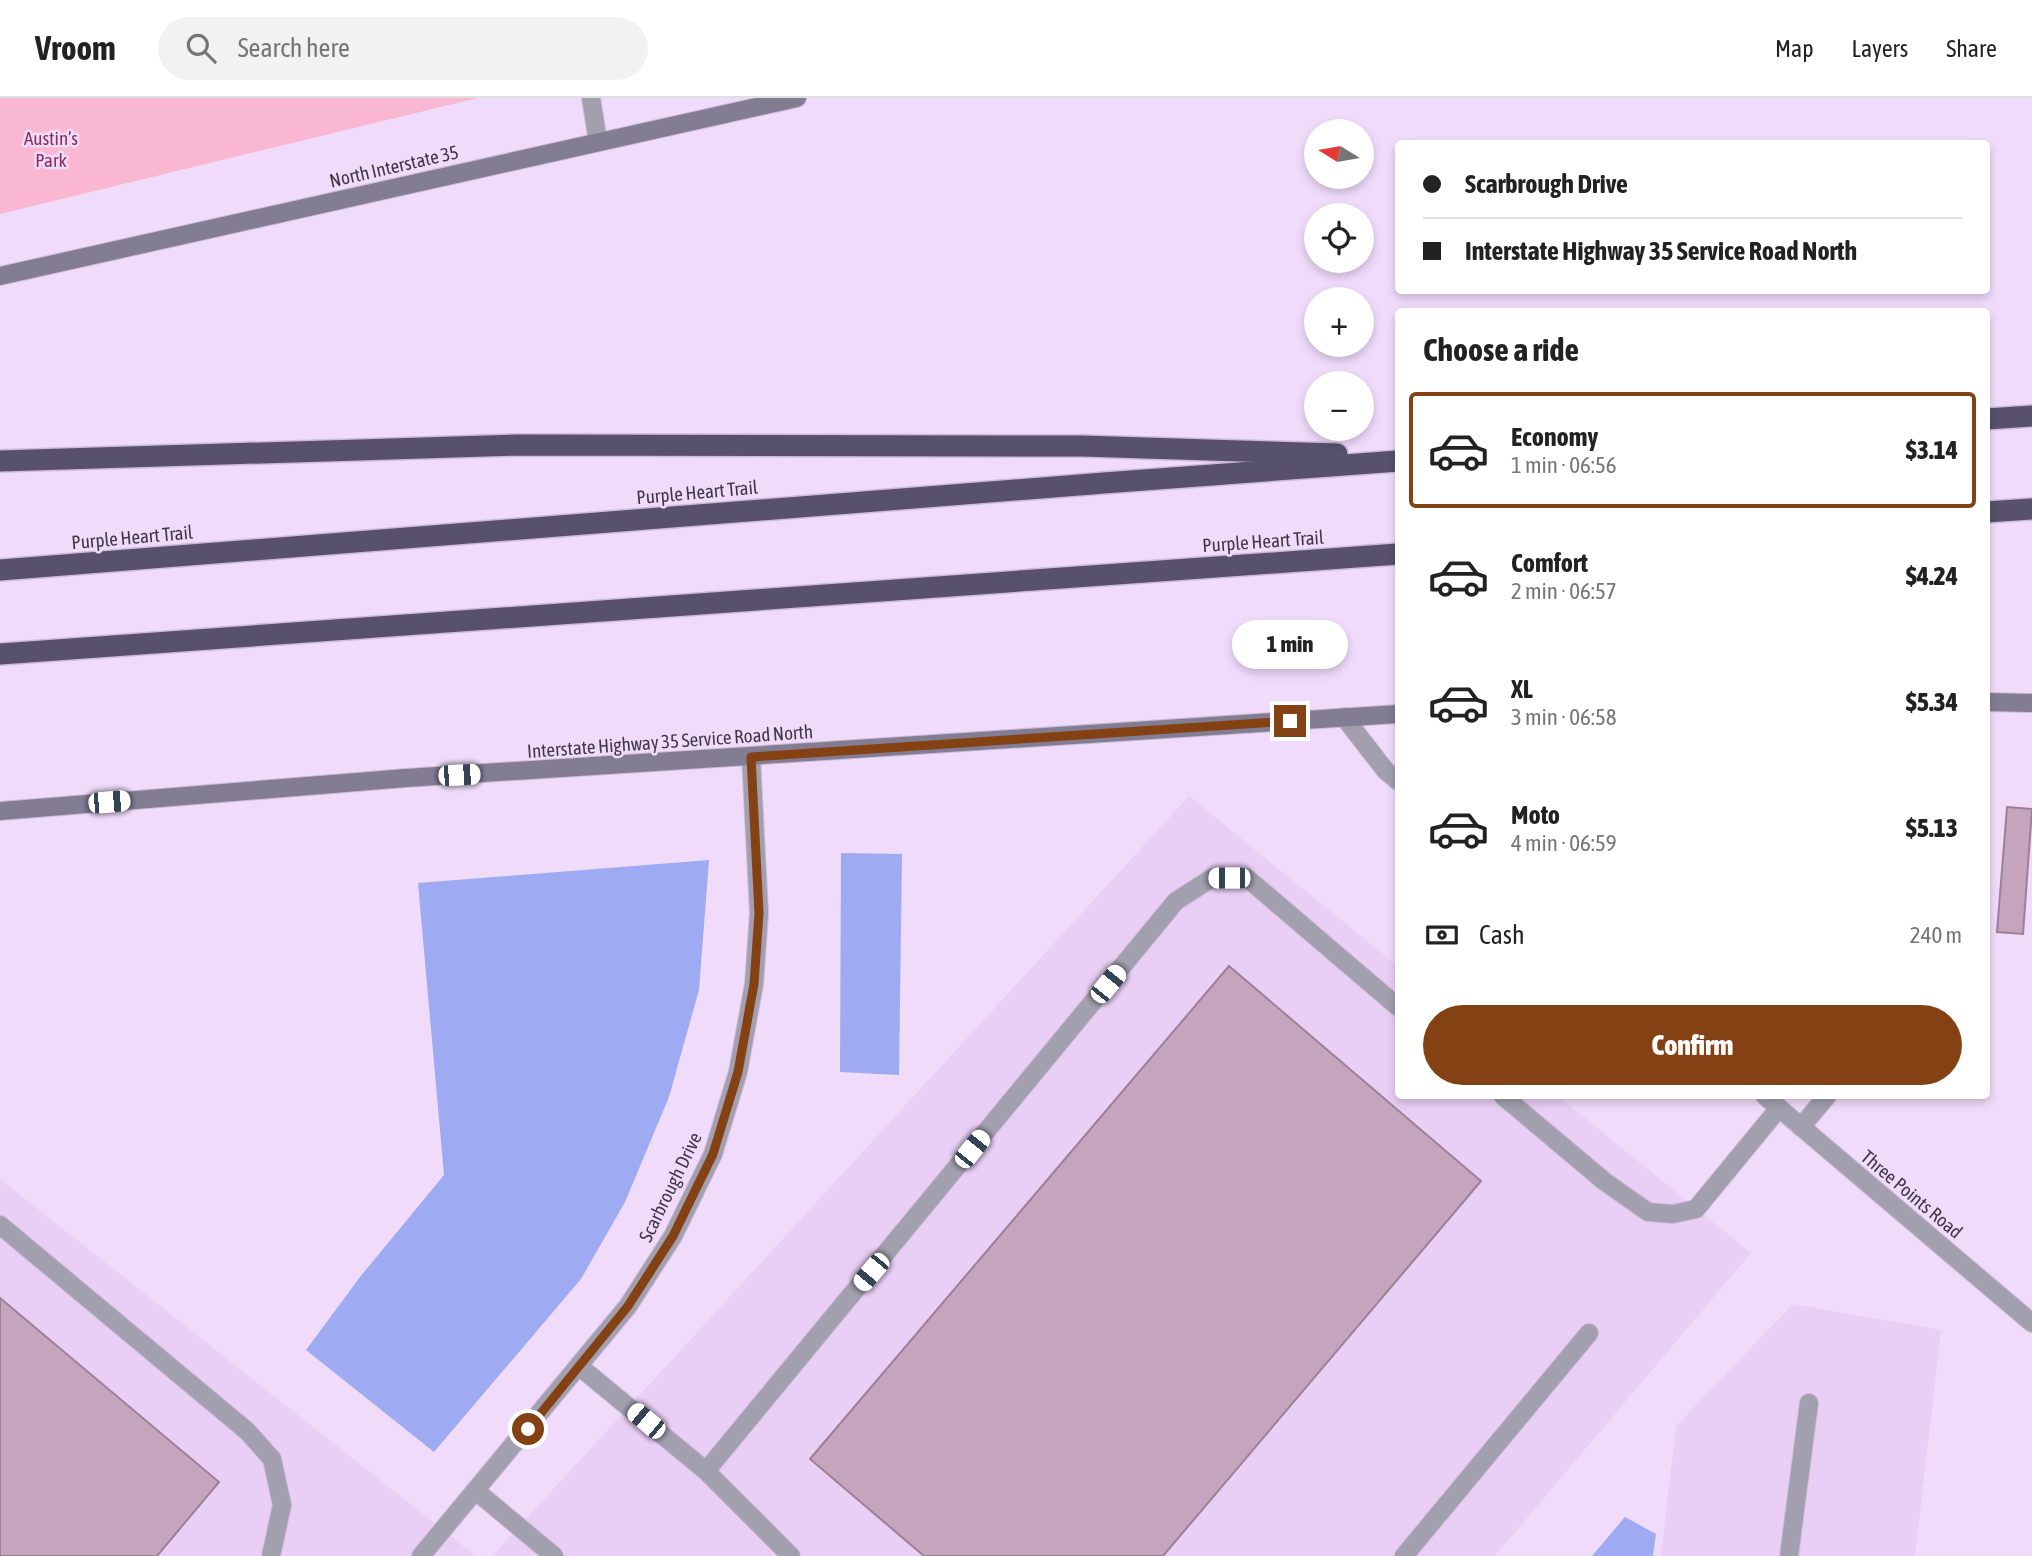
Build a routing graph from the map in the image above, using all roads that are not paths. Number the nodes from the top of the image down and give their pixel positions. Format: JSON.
{"nodes":[{"id":1,"x":591,"y":98,"type":"edge"},
{"id":2,"x":797,"y":98,"type":"edge"},
{"id":3,"x":598,"y":142,"type":"junction"},
{"id":4,"x":0,"y":276,"type":"edge"},
{"id":5,"x":2032,"y":416,"type":"edge"},
{"id":6,"x":1990,"y":419,"type":"edge"},
{"id":7,"x":1395,"y":456,"type":"edge"},
{"id":8,"x":0,"y":461,"type":"edge"},
{"id":9,"x":1395,"y":461,"type":"edge"},
{"id":10,"x":2032,"y":509,"type":"edge"},
{"id":11,"x":1990,"y":512,"type":"edge"},
{"id":12,"x":1395,"y":554,"type":"edge"},
{"id":13,"x":0,"y":570,"type":"edge"},
{"id":14,"x":0,"y":654,"type":"edge"},
{"id":15,"x":1990,"y":702,"type":"edge"},
{"id":16,"x":2032,"y":703,"type":"edge"},
{"id":17,"x":1395,"y":714,"type":"edge"},
{"id":18,"x":1344,"y":717,"type":"junction"},
{"id":19,"x":751,"y":757,"type":"junction"},
{"id":20,"x":1395,"y":778,"type":"edge"},
{"id":21,"x":0,"y":811,"type":"edge"},
{"id":22,"x":1395,"y":1004,"type":"edge"},
{"id":23,"x":1507,"y":1099,"type":"edge"},
{"id":24,"x":1768,"y":1099,"type":"edge"},
{"id":25,"x":1824,"y":1099,"type":"edge"},
{"id":26,"x":1779,"y":1108,"type":"junction"},
{"id":27,"x":1801,"y":1127,"type":"junction"},
{"id":28,"x":0,"y":1225,"type":"edge"},
{"id":29,"x":2032,"y":1323,"type":"edge"},
{"id":30,"x":1589,"y":1333,"type":"dead end"},
{"id":31,"x":580,"y":1367,"type":"junction"},
{"id":32,"x":1809,"y":1402,"type":"dead end"},
{"id":33,"x":706,"y":1471,"type":"junction"},
{"id":34,"x":476,"y":1491,"type":"junction"},
{"id":35,"x":271,"y":1556,"type":"edge"},
{"id":36,"x":421,"y":1556,"type":"edge"},
{"id":37,"x":554,"y":1556,"type":"edge"},
{"id":38,"x":791,"y":1556,"type":"edge"},
{"id":39,"x":1404,"y":1556,"type":"edge"},
{"id":40,"x":1789,"y":1556,"type":"edge"}],
"edges":[{"from":1,"to":3,"type":"street"},
{"from":2,"to":3,"type":"main road","name":"North Interstate 35"},
{"from":3,"to":4,"type":"main road","name":"North Interstate 35"},
{"from":5,"to":6,"type":"highway"},
{"from":7,"to":8,"type":"highway"},
{"from":9,"to":13,"type":"highway","name":"Purple Heart Trail"},
{"from":10,"to":11,"type":"highway"},
{"from":12,"to":14,"type":"highway","name":"Purple Heart Trail"},
{"from":15,"to":16,"type":"main road"},
{"from":17,"to":18,"type":"main road"},
{"from":18,"to":19,"type":"main road","name":"Interstate Highway 35 Service Road North"},
{"from":18,"to":20,"type":"street"},
{"from":19,"to":21,"type":"main road","name":"Interstate Highway 35 Service Road North"},
{"from":19,"to":31,"type":"street","name":"Scarbrough Drive"},
{"from":22,"to":33,"type":"street"},
{"from":23,"to":26,"type":"street"},
{"from":24,"to":26,"type":"street","name":"Three Points Road"},
{"from":25,"to":27,"type":"street"},
{"from":26,"to":27,"type":"street","name":"Three Points Road"},
{"from":27,"to":29,"type":"street","name":"Three Points Road"},
{"from":28,"to":35,"type":"street"},
{"from":30,"to":39,"type":"street"},
{"from":31,"to":33,"type":"street"},
{"from":31,"to":34,"type":"street","name":"Scarbrough Drive"},
{"from":32,"to":40,"type":"street"},
{"from":33,"to":38,"type":"street"},
{"from":34,"to":36,"type":"street","name":"Scarbrough Drive"},
{"from":34,"to":37,"type":"street"}]}
